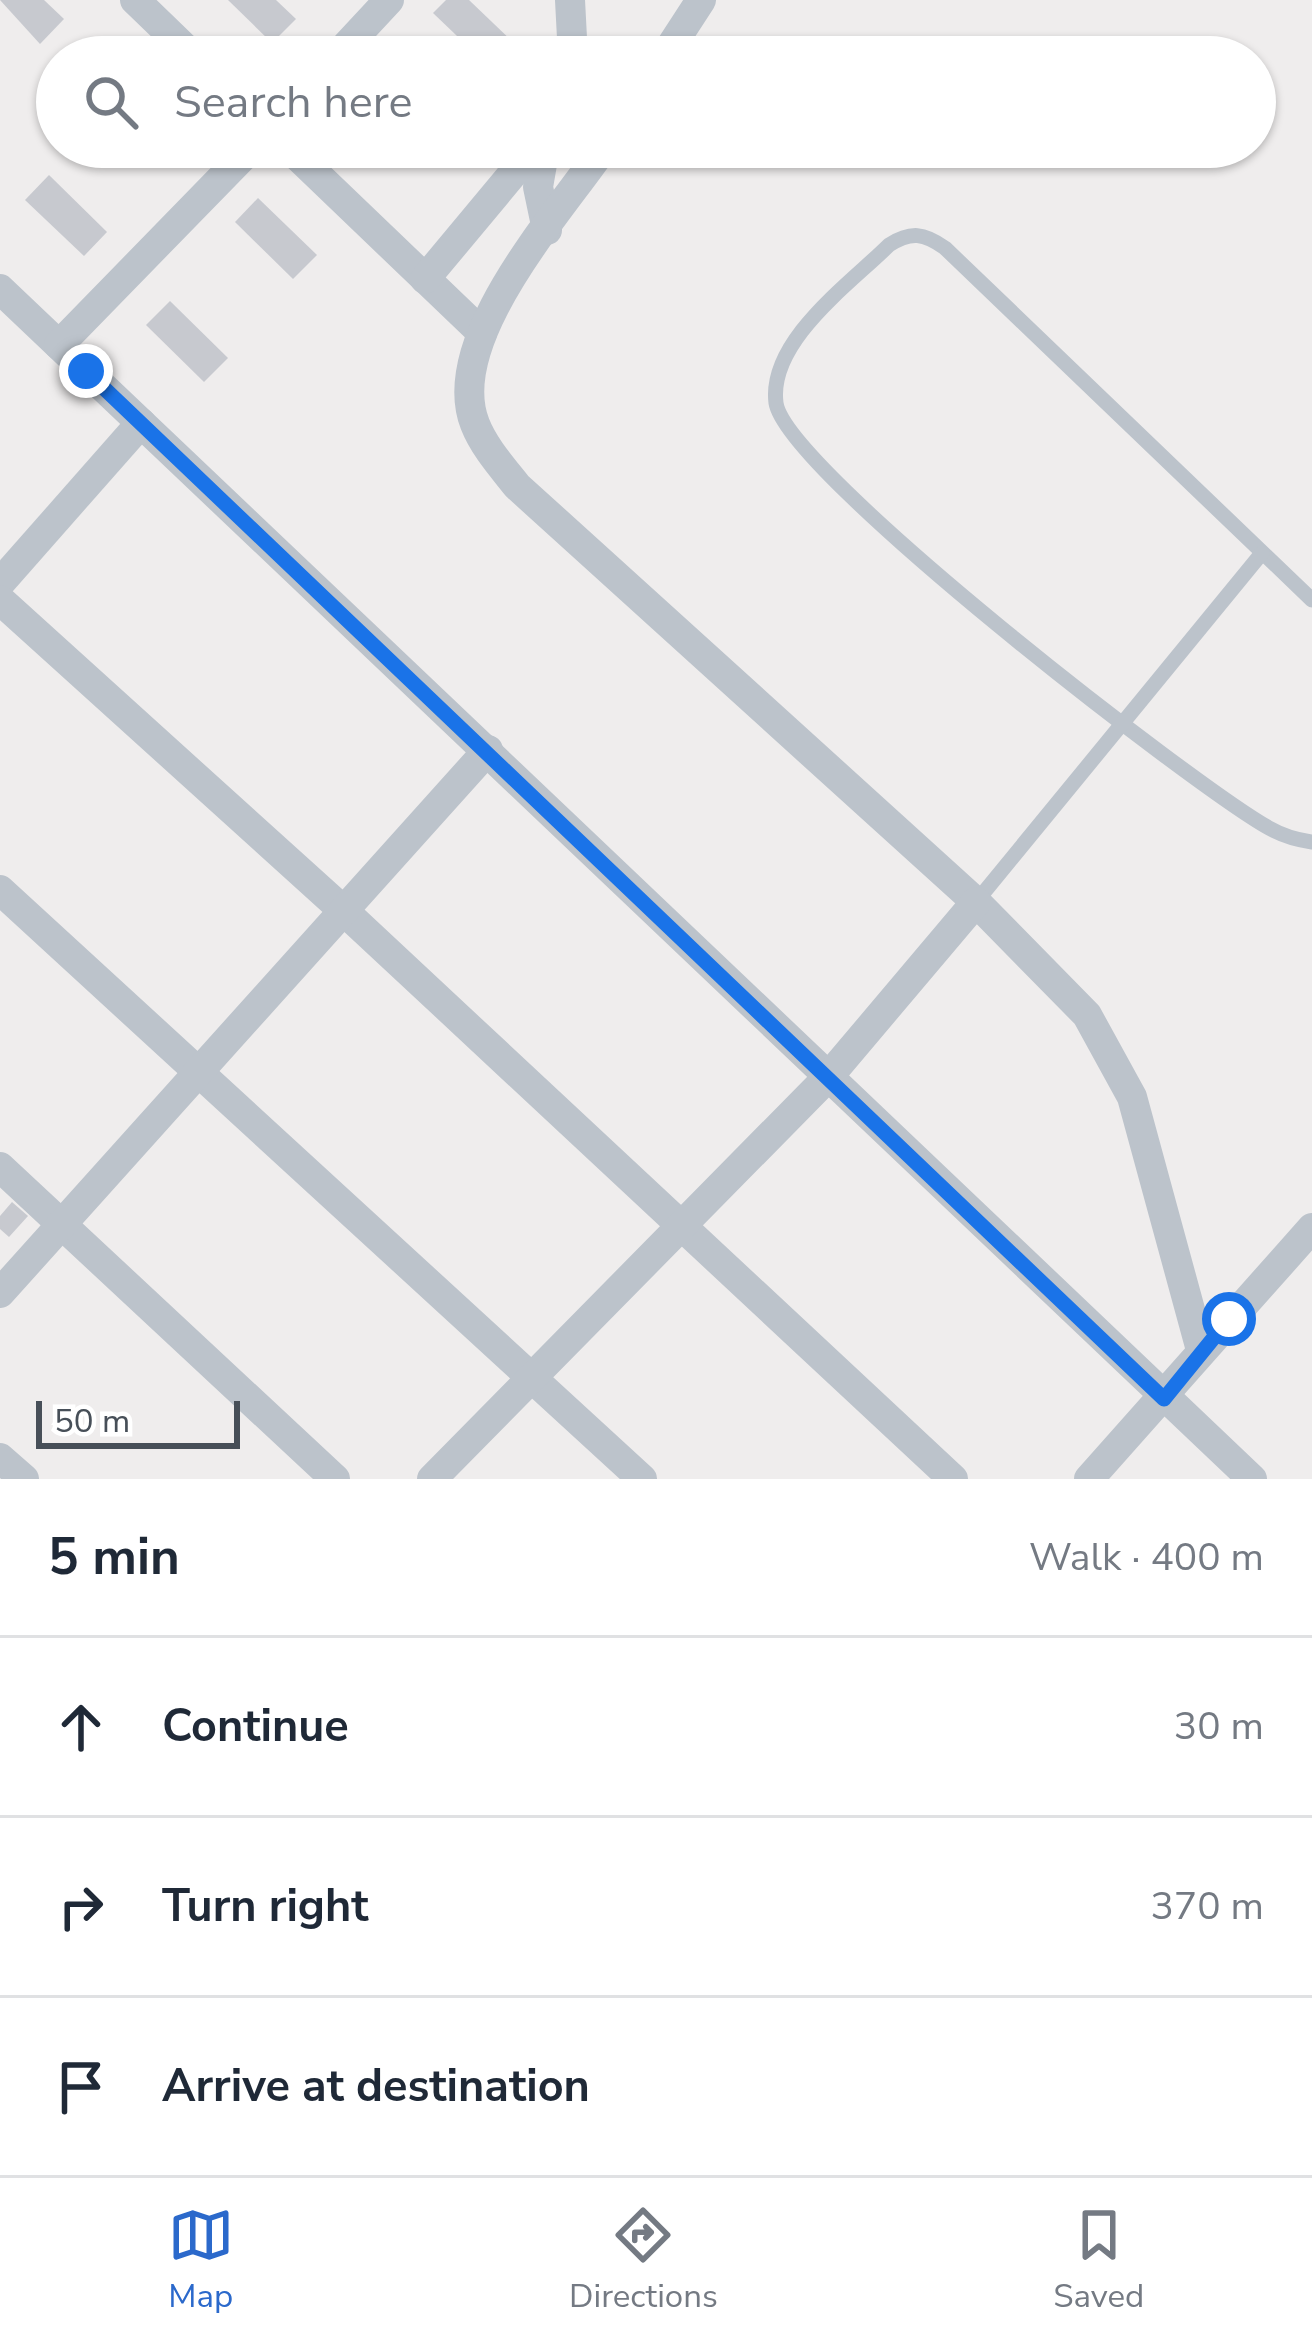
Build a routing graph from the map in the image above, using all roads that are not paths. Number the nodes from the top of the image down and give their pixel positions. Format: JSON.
{"nodes":[{"id":1,"x":134,"y":0,"type":"edge"},
{"id":2,"x":570,"y":0,"type":"edge"},
{"id":3,"x":701,"y":0,"type":"edge"},
{"id":4,"x":384,"y":2,"type":"edge"},
{"id":5,"x":172,"y":36,"type":"edge"},
{"id":6,"x":354,"y":36,"type":"edge"},
{"id":7,"x":572,"y":36,"type":"edge"},
{"id":8,"x":678,"y":36,"type":"edge"},
{"id":9,"x":232,"y":168,"type":"edge"},
{"id":10,"x":310,"y":168,"type":"edge"},
{"id":11,"x":518,"y":168,"type":"edge"},
{"id":12,"x":541,"y":168,"type":"edge"},
{"id":13,"x":590,"y":168,"type":"edge"},
{"id":14,"x":547,"y":230,"type":"junction"},
{"id":15,"x":425,"y":279,"type":"junction"},
{"id":16,"x":0,"y":290,"type":"edge"},
{"id":17,"x":482,"y":333,"type":"junction"},
{"id":18,"x":59,"y":345,"type":"junction"},
{"id":19,"x":141,"y":423,"type":"junction"},
{"id":20,"x":1262,"y":553,"type":"junction"},
{"id":21,"x":0,"y":583,"type":"edge"},
{"id":22,"x":0,"y":600,"type":"edge"},
{"id":23,"x":1312,"y":600,"type":"edge"},
{"id":24,"x":1124,"y":722,"type":"junction"},
{"id":25,"x":488,"y":750,"type":"junction"},
{"id":26,"x":1312,"y":842,"type":"edge"},
{"id":27,"x":0,"y":890,"type":"edge"},
{"id":28,"x":976,"y":902,"type":"junction"},
{"id":29,"x":346,"y":912,"type":"junction"},
{"id":30,"x":199,"y":1073,"type":"junction"},
{"id":31,"x":829,"y":1076,"type":"junction"},
{"id":32,"x":0,"y":1167,"type":"edge"},
{"id":33,"x":64,"y":1223,"type":"junction"},
{"id":34,"x":680,"y":1228,"type":"junction"},
{"id":35,"x":1312,"y":1228,"type":"edge"},
{"id":36,"x":0,"y":1293,"type":"edge"},
{"id":37,"x":1201,"y":1350,"type":"junction"},
{"id":38,"x":532,"y":1375,"type":"junction"},
{"id":39,"x":1164,"y":1399,"type":"junction"},
{"id":40,"x":0,"y":1458,"type":"edge"},
{"id":41,"x":24,"y":1479,"type":"edge"},
{"id":42,"x":335,"y":1479,"type":"edge"},
{"id":43,"x":433,"y":1479,"type":"edge"},
{"id":44,"x":642,"y":1479,"type":"edge"},
{"id":45,"x":953,"y":1479,"type":"edge"},
{"id":46,"x":1089,"y":1479,"type":"edge"},
{"id":47,"x":1252,"y":1479,"type":"edge"}],
"edges":[{"from":1,"to":5,"type":"street"},
{"from":2,"to":7,"type":"street"},
{"from":3,"to":8,"type":"street"},
{"from":4,"to":6,"type":"street"},
{"from":9,"to":18,"type":"street"},
{"from":10,"to":15,"type":"street"},
{"from":11,"to":15,"type":"street"},
{"from":12,"to":14,"type":"street"},
{"from":13,"to":14,"type":"street"},
{"from":14,"to":17,"type":"street"},
{"from":15,"to":17,"type":"street"},
{"from":16,"to":18,"type":"street"},
{"from":17,"to":28,"type":"street"},
{"from":18,"to":19,"type":"street"},
{"from":19,"to":21,"type":"street"},
{"from":19,"to":25,"type":"street"},
{"from":20,"to":23,"type":"lane"},
{"from":20,"to":24,"type":"lane"},
{"from":20,"to":24,"type":"lane"},
{"from":22,"to":29,"type":"street"},
{"from":24,"to":26,"type":"lane"},
{"from":24,"to":28,"type":"lane"},
{"from":25,"to":29,"type":"street"},
{"from":25,"to":31,"type":"street"},
{"from":27,"to":30,"type":"street"},
{"from":28,"to":31,"type":"street"},
{"from":28,"to":37,"type":"street"},
{"from":29,"to":30,"type":"street"},
{"from":29,"to":34,"type":"street"},
{"from":30,"to":33,"type":"street"},
{"from":30,"to":38,"type":"street"},
{"from":31,"to":34,"type":"street"},
{"from":31,"to":39,"type":"street"},
{"from":32,"to":33,"type":"street"},
{"from":33,"to":36,"type":"street"},
{"from":33,"to":42,"type":"street"},
{"from":34,"to":38,"type":"street"},
{"from":34,"to":45,"type":"street"},
{"from":35,"to":37,"type":"street"},
{"from":37,"to":39,"type":"street"},
{"from":38,"to":43,"type":"street"},
{"from":38,"to":44,"type":"street"},
{"from":39,"to":46,"type":"street"},
{"from":39,"to":47,"type":"street"},
{"from":40,"to":41,"type":"street"}]}
